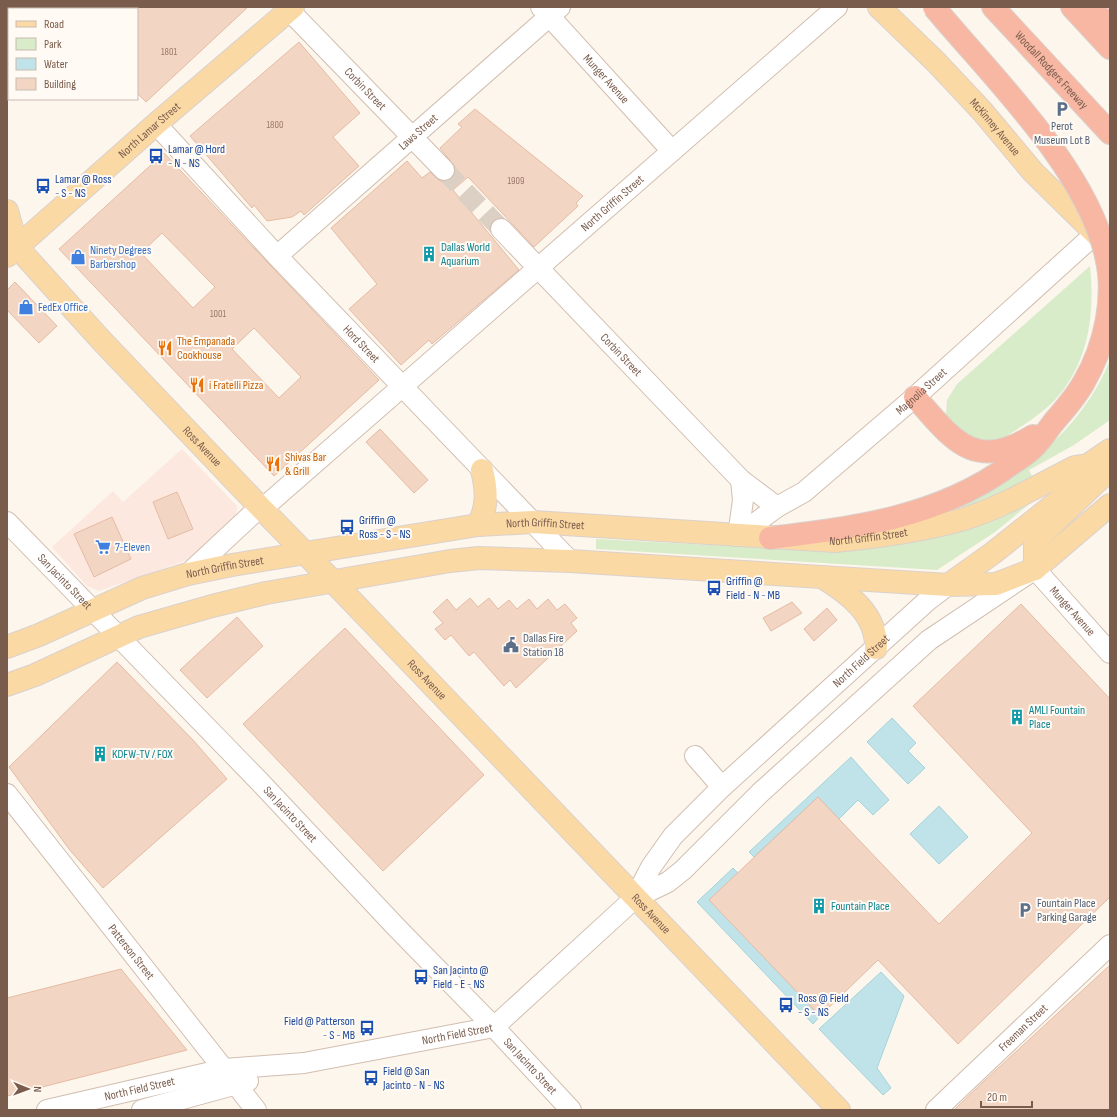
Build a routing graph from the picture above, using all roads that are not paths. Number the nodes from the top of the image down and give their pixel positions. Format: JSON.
{"nodes":[{"id":1,"x":837,"y":7,"type":"edge"},
{"id":2,"x":879,"y":7,"type":"edge"},
{"id":3,"x":934,"y":7,"type":"edge"},
{"id":4,"x":993,"y":7,"type":"edge"},
{"id":5,"x":1072,"y":7,"type":"edge"},
{"id":6,"x":290,"y":8,"type":"edge"},
{"id":7,"x":550,"y":10,"type":"edge"},
{"id":8,"x":1110,"y":22,"type":"edge"},
{"id":9,"x":1110,"y":48,"type":"edge"},
{"id":10,"x":156,"y":124,"type":"junction"},
{"id":11,"x":1110,"y":133,"type":"edge"},
{"id":12,"x":412,"y":136,"type":"junction"},
{"id":13,"x":672,"y":151,"type":"junction"},
{"id":14,"x":444,"y":170,"type":"tunnel mouth"},
{"id":15,"x":7,"y":212,"type":"edge"},
{"id":16,"x":501,"y":229,"type":"tunnel mouth"},
{"id":17,"x":1103,"y":241,"type":"edge"},
{"id":18,"x":10,"y":247,"type":"edge"},
{"id":19,"x":277,"y":256,"type":"junction"},
{"id":20,"x":539,"y":267,"type":"junction"},
{"id":21,"x":402,"y":387,"type":"junction"},
{"id":22,"x":915,"y":397,"type":"junction"},
{"id":23,"x":1053,"y":423,"type":"junction"},
{"id":24,"x":1110,"y":450,"type":"edge"},
{"id":25,"x":1088,"y":465,"type":"junction"},
{"id":26,"x":1110,"y":467,"type":"edge"},
{"id":27,"x":482,"y":470,"type":"junction"},
{"id":28,"x":741,"y":480,"type":"junction"},
{"id":29,"x":1110,"y":505,"type":"edge"},
{"id":30,"x":777,"y":507,"type":"junction"},
{"id":31,"x":261,"y":508,"type":"junction"},
{"id":32,"x":7,"y":522,"type":"edge"},
{"id":33,"x":533,"y":522,"type":"junction"},
{"id":34,"x":478,"y":525,"type":"junction"},
{"id":35,"x":738,"y":536,"type":"junction"},
{"id":36,"x":770,"y":538,"type":"junction"},
{"id":37,"x":306,"y":553,"type":"junction"},
{"id":38,"x":570,"y":561,"type":"junction"},
{"id":39,"x":1035,"y":569,"type":"junction"},
{"id":40,"x":188,"y":574,"type":"junction"},
{"id":41,"x":821,"y":576,"type":"junction"},
{"id":42,"x":332,"y":581,"type":"junction"},
{"id":43,"x":948,"y":585,"type":"junction"},
{"id":44,"x":91,"y":610,"type":"junction"},
{"id":45,"x":117,"y":637,"type":"junction"},
{"id":46,"x":7,"y":647,"type":"edge"},
{"id":47,"x":876,"y":648,"type":"junction"},
{"id":48,"x":1110,"y":653,"type":"edge"},
{"id":49,"x":7,"y":685,"type":"edge"},
{"id":50,"x":837,"y":724,"type":"junction"},
{"id":51,"x":695,"y":756,"type":"dead end"},
{"id":52,"x":722,"y":787,"type":"junction"},
{"id":53,"x":7,"y":794,"type":"edge"},
{"id":54,"x":635,"y":898,"type":"junction"},
{"id":55,"x":1110,"y":945,"type":"edge"},
{"id":56,"x":494,"y":1027,"type":"junction"},
{"id":57,"x":304,"y":1063,"type":"junction"},
{"id":58,"x":224,"y":1070,"type":"junction"},
{"id":59,"x":237,"y":1085,"type":"junction"},
{"id":60,"x":47,"y":1110,"type":"edge"},
{"id":61,"x":142,"y":1110,"type":"edge"},
{"id":62,"x":256,"y":1110,"type":"edge"},
{"id":63,"x":570,"y":1110,"type":"edge"},
{"id":64,"x":839,"y":1110,"type":"edge"},
{"id":65,"x":936,"y":1110,"type":"edge"}],
"edges":[{"from":1,"to":13,"type":"street","name":"North Griffin Street"},
{"from":2,"to":17,"type":"main road","name":"McKinney Avenue"},
{"from":3,"to":23,"type":"highway","bridge":true},
{"from":4,"to":11,"type":"highway","name":"Woodall Rodgers Freeway"},
{"from":5,"to":8,"type":"highway"},
{"from":5,"to":9,"type":"highway"},
{"from":6,"to":10,"type":"main road","name":"North Lamar Street"},
{"from":6,"to":12,"type":"street","name":"Corbin Street"},
{"from":7,"to":12,"type":"street","name":"Laws Street"},
{"from":7,"to":13,"type":"street","name":"Munger Avenue"},
{"from":10,"to":18,"type":"main road","name":"North Lamar Street"},
{"from":10,"to":19,"type":"street","name":"Hord Street"},
{"from":12,"to":14,"type":"street","name":"Corbin Street"},
{"from":12,"to":19,"type":"street","name":"Laws Street"},
{"from":13,"to":20,"type":"street","name":"North Griffin Street"},
{"from":15,"to":18,"type":"main road","name":"Ross Avenue"},
{"from":16,"to":20,"type":"street","name":"Corbin Street"},
{"from":17,"to":22,"type":"street","name":"Magnolia Street"},
{"from":18,"to":31,"type":"main road","name":"Ross Avenue"},
{"from":19,"to":21,"type":"street","name":"Hord Street"},
{"from":20,"to":21,"type":"street","name":"North Griffin Street"},
{"from":20,"to":28,"type":"street","name":"Corbin Street"},
{"from":21,"to":27,"type":"street","name":"Hord Street"},
{"from":21,"to":31,"type":"street","name":"North Griffin Street"},
{"from":22,"to":23,"type":"highway"},
{"from":22,"to":30,"type":"street","name":"Magnolia Street"},
{"from":23,"to":36,"type":"highway"},
{"from":24,"to":25,"type":"main road"},
{"from":25,"to":36,"type":"main road","name":"North Griffin Street"},
{"from":25,"to":43,"type":"main road","name":"North Field Street"},
{"from":26,"to":39,"type":"main road"},
{"from":27,"to":33,"type":"street","name":"Hord Street"},
{"from":27,"to":34,"type":"main road"},
{"from":28,"to":30,"type":"street","name":"Corbin Street"},
{"from":28,"to":35,"type":"street"},
{"from":29,"to":39,"type":"main road","name":"North Field Street"},
{"from":30,"to":35,"type":"street","name":"Magnolia Street"},
{"from":31,"to":37,"type":"main road","name":"Ross Avenue"},
{"from":31,"to":40,"type":"street","name":"North Griffin Street"},
{"from":32,"to":44,"type":"street","name":"San Jacinto Street"},
{"from":33,"to":34,"type":"main road","name":"North Griffin Street"},
{"from":33,"to":35,"type":"main road","name":"North Griffin Street"},
{"from":33,"to":38,"type":"street","name":"Hord Street"},
{"from":34,"to":37,"type":"main road","name":"North Griffin Street"},
{"from":35,"to":36,"type":"main road","name":"North Griffin Street"},
{"from":37,"to":40,"type":"main road","name":"North Griffin Street"},
{"from":37,"to":42,"type":"main road","name":"Ross Avenue"},
{"from":38,"to":41,"type":"main road"},
{"from":38,"to":42,"type":"main road"},
{"from":39,"to":43,"type":"main road"},
{"from":39,"to":48,"type":"street","name":"Munger Avenue"},
{"from":39,"to":50,"type":"street","name":"North Field Street"},
{"from":40,"to":44,"type":"main road","name":"North Griffin Street"},
{"from":41,"to":43,"type":"main road"},
{"from":41,"to":47,"type":"main road"},
{"from":42,"to":45,"type":"main road"},
{"from":42,"to":54,"type":"main road","name":"Ross Avenue"},
{"from":43,"to":47,"type":"street","name":"North Field Street"},
{"from":44,"to":45,"type":"street","name":"San Jacinto Street"},
{"from":44,"to":46,"type":"main road","name":"North Griffin Street"},
{"from":45,"to":49,"type":"main road"},
{"from":45,"to":56,"type":"street","name":"San Jacinto Street"},
{"from":47,"to":50,"type":"street"},
{"from":47,"to":52,"type":"street","name":"North Field Street"},
{"from":50,"to":54,"type":"street","name":"North Field Street"},
{"from":51,"to":52,"type":"street"},
{"from":52,"to":54,"type":"street","name":"North Field Street"},
{"from":53,"to":58,"type":"street","name":"Patterson Street"},
{"from":54,"to":56,"type":"street","name":"North Field Street"},
{"from":54,"to":64,"type":"main road","name":"Ross Avenue"},
{"from":55,"to":65,"type":"street","name":"Freeman Street"},
{"from":56,"to":57,"type":"street","name":"North Field Street"},
{"from":56,"to":63,"type":"street","name":"San Jacinto Street"},
{"from":57,"to":58,"type":"street","name":"North Field Street"},
{"from":57,"to":59,"type":"street","name":"North Field Street"},
{"from":58,"to":59,"type":"street","name":"Patterson Street"},
{"from":58,"to":60,"type":"street","name":"North Field Street"},
{"from":59,"to":61,"type":"street","name":"North Field Street"},
{"from":59,"to":62,"type":"street","name":"Patterson Street"}]}
